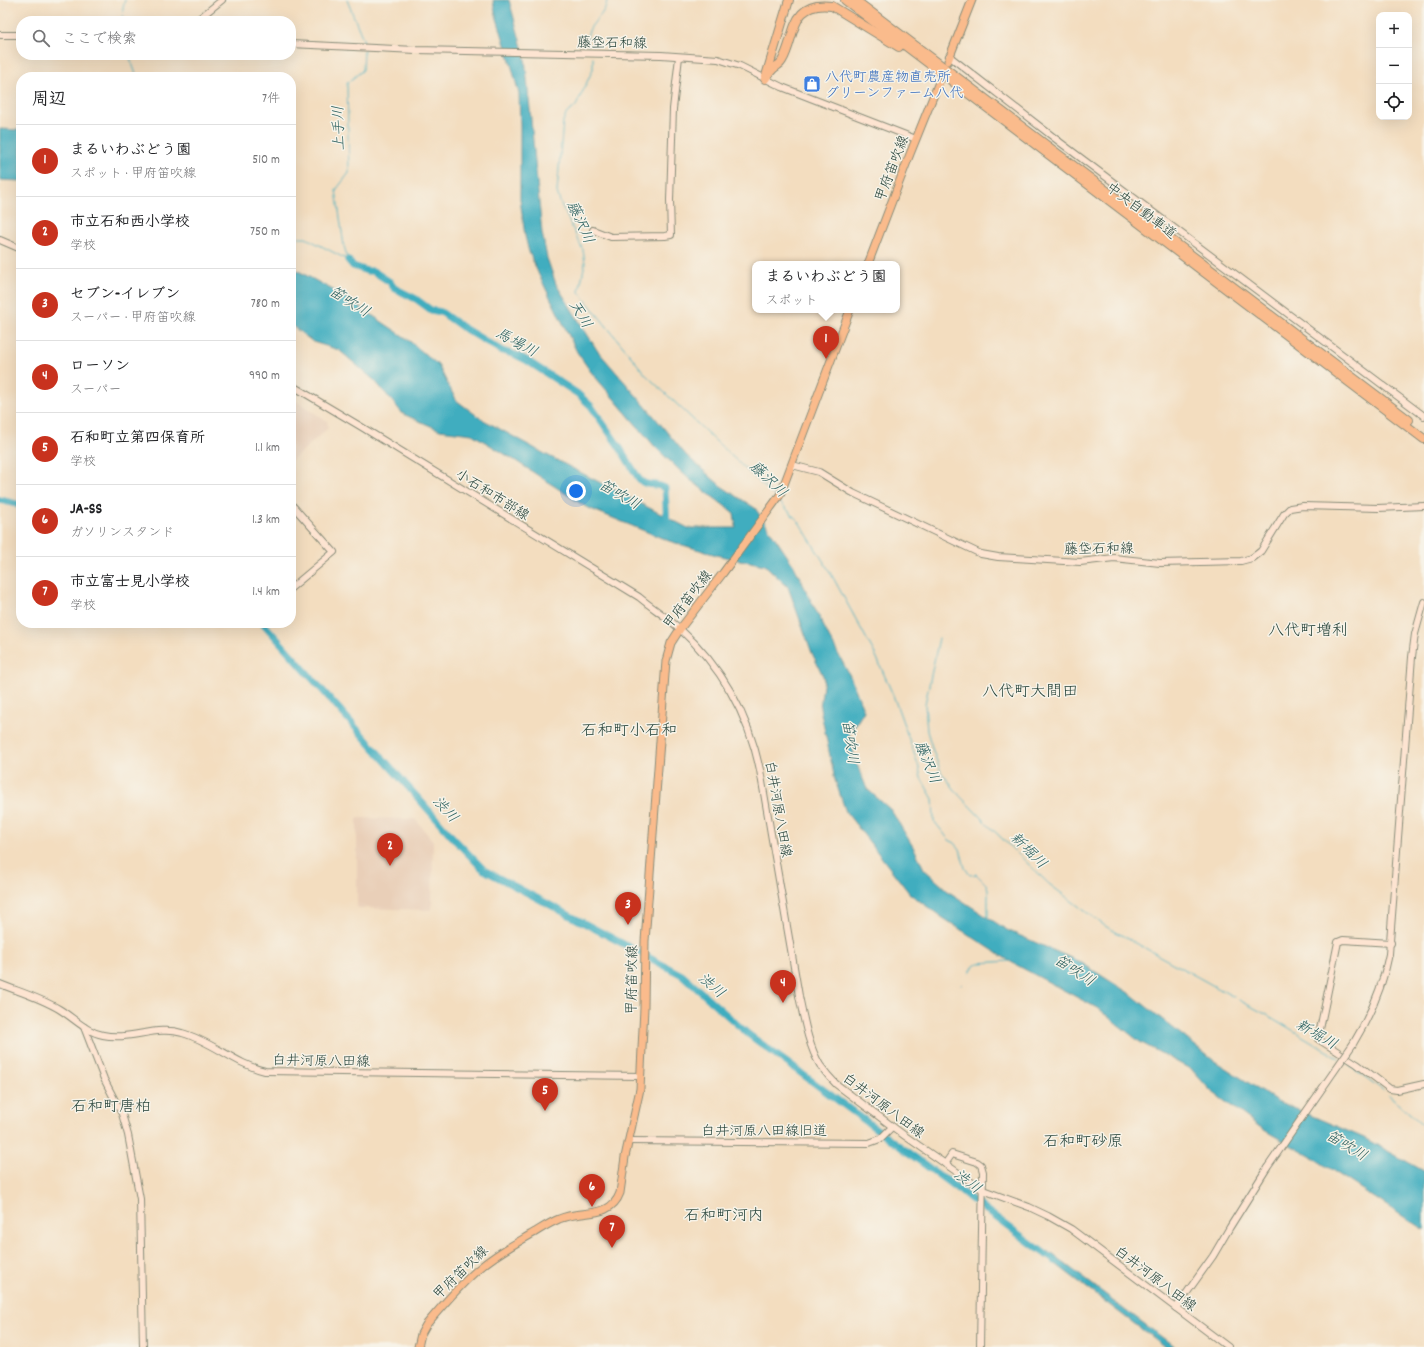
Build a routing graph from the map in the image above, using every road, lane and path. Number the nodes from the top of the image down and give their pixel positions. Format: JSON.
{"nodes":[{"id":1,"x":222,"y":0,"type":"edge"},
{"id":2,"x":788,"y":0,"type":"edge"},
{"id":3,"x":845,"y":0,"type":"edge"},
{"id":4,"x":855,"y":0,"type":"edge"},
{"id":5,"x":858,"y":0,"type":"edge"},
{"id":6,"x":972,"y":0,"type":"edge"},
{"id":7,"x":202,"y":16,"type":"edge"},
{"id":8,"x":0,"y":35,"type":"edge"},
{"id":9,"x":16,"y":35,"type":"edge"},
{"id":10,"x":909,"y":41,"type":"junction"},
{"id":11,"x":296,"y":44,"type":"edge"},
{"id":12,"x":679,"y":57,"type":"junction"},
{"id":13,"x":949,"y":59,"type":"joint"},
{"id":14,"x":765,"y":79,"type":"junction"},
{"id":15,"x":939,"y":82,"type":"dead end"},
{"id":16,"x":955,"y":84,"type":"junction"},
{"id":17,"x":916,"y":139,"type":"junction"},
{"id":18,"x":593,"y":230,"type":"dead end"},
{"id":19,"x":0,"y":240,"type":"edge"},
{"id":20,"x":16,"y":247,"type":"edge"},
{"id":21,"x":869,"y":261,"type":"edge"},
{"id":22,"x":849,"y":313,"type":"edge"},
{"id":23,"x":296,"y":388,"type":"edge"},
{"id":24,"x":1424,"y":416,"type":"edge"},
{"id":25,"x":1424,"y":432,"type":"edge"},
{"id":26,"x":1424,"y":439,"type":"edge"},
{"id":27,"x":792,"y":465,"type":"junction"},
{"id":28,"x":1424,"y":506,"type":"edge"},
{"id":29,"x":296,"y":510,"type":"edge"},
{"id":30,"x":296,"y":584,"type":"edge"},
{"id":31,"x":1424,"y":602,"type":"edge"},
{"id":32,"x":681,"y":626,"type":"junction"},
{"id":33,"x":1391,"y":943,"type":"junction"},
{"id":34,"x":0,"y":984,"type":"edge"},
{"id":35,"x":84,"y":1027,"type":"junction"},
{"id":36,"x":641,"y":1076,"type":"junction"},
{"id":37,"x":1424,"y":1084,"type":"edge"},
{"id":38,"x":890,"y":1129,"type":"junction"},
{"id":39,"x":629,"y":1141,"type":"junction"},
{"id":40,"x":945,"y":1164,"type":"junction"},
{"id":41,"x":983,"y":1190,"type":"junction"},
{"id":42,"x":1176,"y":1308,"type":"junction"},
{"id":43,"x":143,"y":1347,"type":"edge"},
{"id":44,"x":418,"y":1347,"type":"edge"},
{"id":45,"x":980,"y":1347,"type":"edge"},
{"id":46,"x":1228,"y":1347,"type":"edge"}],
"edges":[{"from":1,"to":7,"type":"main road"},
{"from":2,"to":14,"type":"highway"},
{"from":3,"to":16,"type":"highway","name":"中央自動車道"},
{"from":4,"to":10,"type":"highway","name":"中央自動車道"},
{"from":5,"to":10,"type":"highway"},
{"from":6,"to":13,"type":"main road"},
{"from":8,"to":9,"type":"main road"},
{"from":10,"to":25,"type":"highway","name":"中央自動車道"},
{"from":11,"to":12,"type":"main road","name":"藤垈石和線"},
{"from":12,"to":14,"type":"main road","name":"藤垈石和線"},
{"from":12,"to":18,"type":"main road"},
{"from":13,"to":24,"type":"main road"},
{"from":14,"to":16,"type":"highway"},
{"from":14,"to":17,"type":"main road","name":"藤垈石和線"},
{"from":15,"to":17,"type":"main road","name":"甲府笛吹線"},
{"from":16,"to":26,"type":"highway","name":"中央自動車道"},
{"from":17,"to":21,"type":"main road","name":"甲府笛吹線"},
{"from":19,"to":20,"type":"main road"},
{"from":22,"to":27,"type":"main road"},
{"from":23,"to":32,"type":"main road","name":"小石和市部線"},
{"from":27,"to":28,"type":"main road","name":"藤垈石和線"},
{"from":27,"to":32,"type":"main road","name":"甲府笛吹線"},
{"from":29,"to":30,"type":"main road"},
{"from":31,"to":33,"type":"main road"},
{"from":32,"to":36,"type":"main road","name":"甲府笛吹線"},
{"from":32,"to":38,"type":"main road","name":"白井河原八田線"},
{"from":33,"to":37,"type":"main road"},
{"from":33,"to":42,"type":"main road","bridge":true},
{"from":34,"to":35,"type":"main road","name":"白井河原八田線"},
{"from":35,"to":36,"type":"main road","name":"白井河原八田線"},
{"from":35,"to":43,"type":"main road"},
{"from":36,"to":39,"type":"main road","name":"甲府笛吹線"},
{"from":38,"to":39,"type":"main road","name":"白井河原八田線旧道"},
{"from":38,"to":40,"type":"main road","name":"白井河原八田線"},
{"from":39,"to":44,"type":"main road","name":"甲府笛吹線"},
{"from":40,"to":41,"type":"main road","name":"白井河原八田線"},
{"from":40,"to":41,"type":"main road"},
{"from":41,"to":42,"type":"main road","name":"白井河原八田線"},
{"from":41,"to":45,"type":"main road"},
{"from":42,"to":46,"type":"main road","name":"白井河原八田線"}]}
